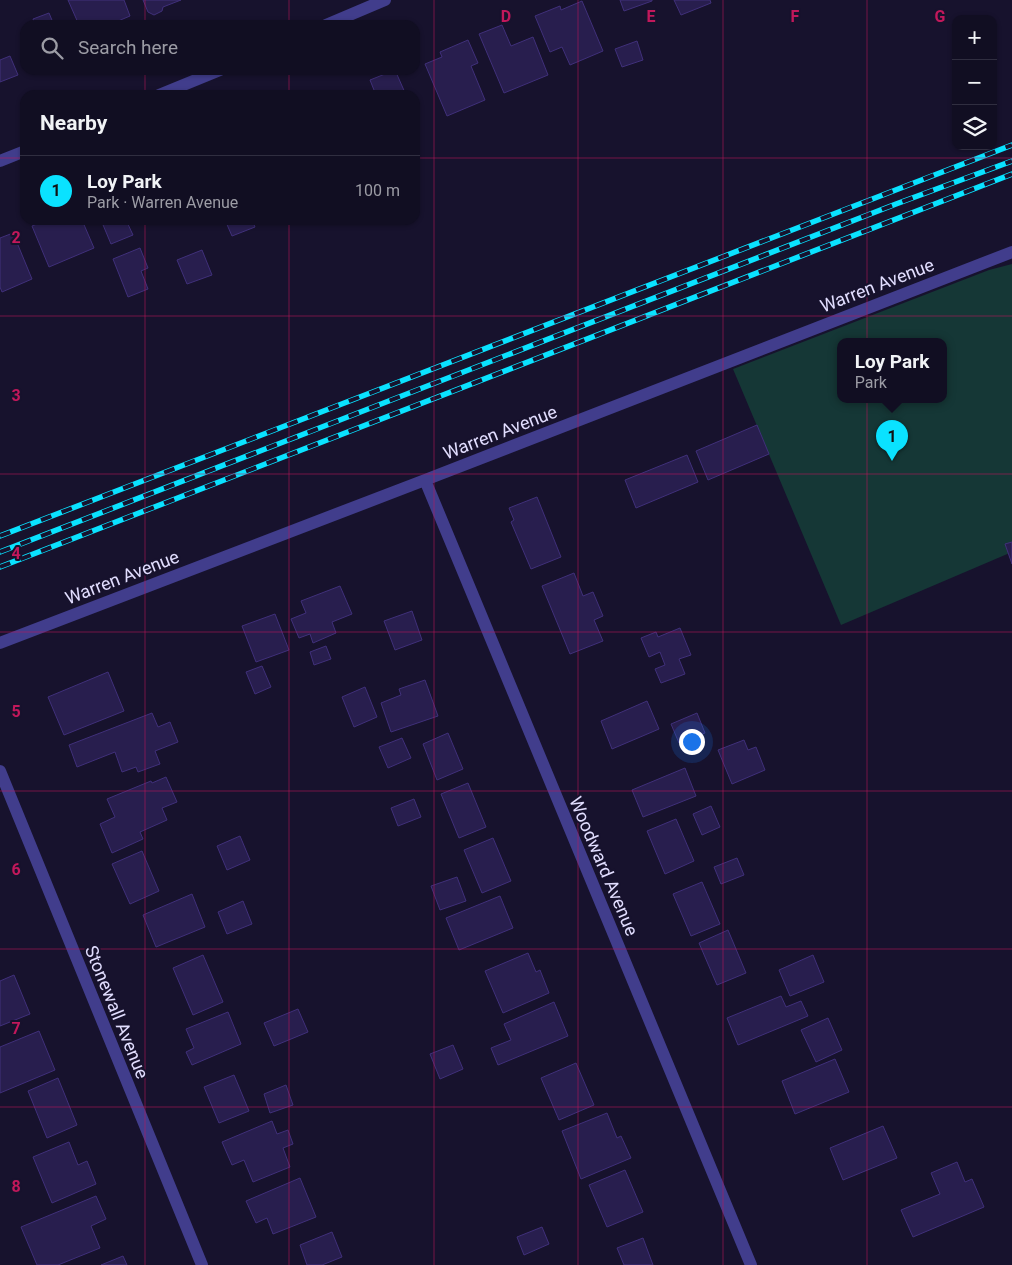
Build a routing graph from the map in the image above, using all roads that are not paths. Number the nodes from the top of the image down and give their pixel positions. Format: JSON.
{"nodes":[{"id":1,"x":385,"y":0,"type":"edge"},
{"id":2,"x":338,"y":20,"type":"edge"},
{"id":3,"x":208,"y":75,"type":"edge"},
{"id":4,"x":171,"y":90,"type":"edge"},
{"id":5,"x":20,"y":153,"type":"edge"},
{"id":6,"x":0,"y":161,"type":"edge"},
{"id":7,"x":1012,"y":252,"type":"edge"},
{"id":8,"x":425,"y":480,"type":"junction"},
{"id":9,"x":0,"y":643,"type":"edge"},
{"id":10,"x":0,"y":771,"type":"edge"},
{"id":11,"x":202,"y":1265,"type":"edge"},
{"id":12,"x":751,"y":1265,"type":"edge"}],
"edges":[{"from":1,"to":2,"type":"street"},
{"from":3,"to":4,"type":"street"},
{"from":5,"to":6,"type":"street"},
{"from":7,"to":8,"type":"street","name":"Warren Avenue"},
{"from":8,"to":9,"type":"street","name":"Warren Avenue"},
{"from":8,"to":12,"type":"street","name":"Woodward Avenue"},
{"from":10,"to":11,"type":"street","name":"Stonewall Avenue"}]}
